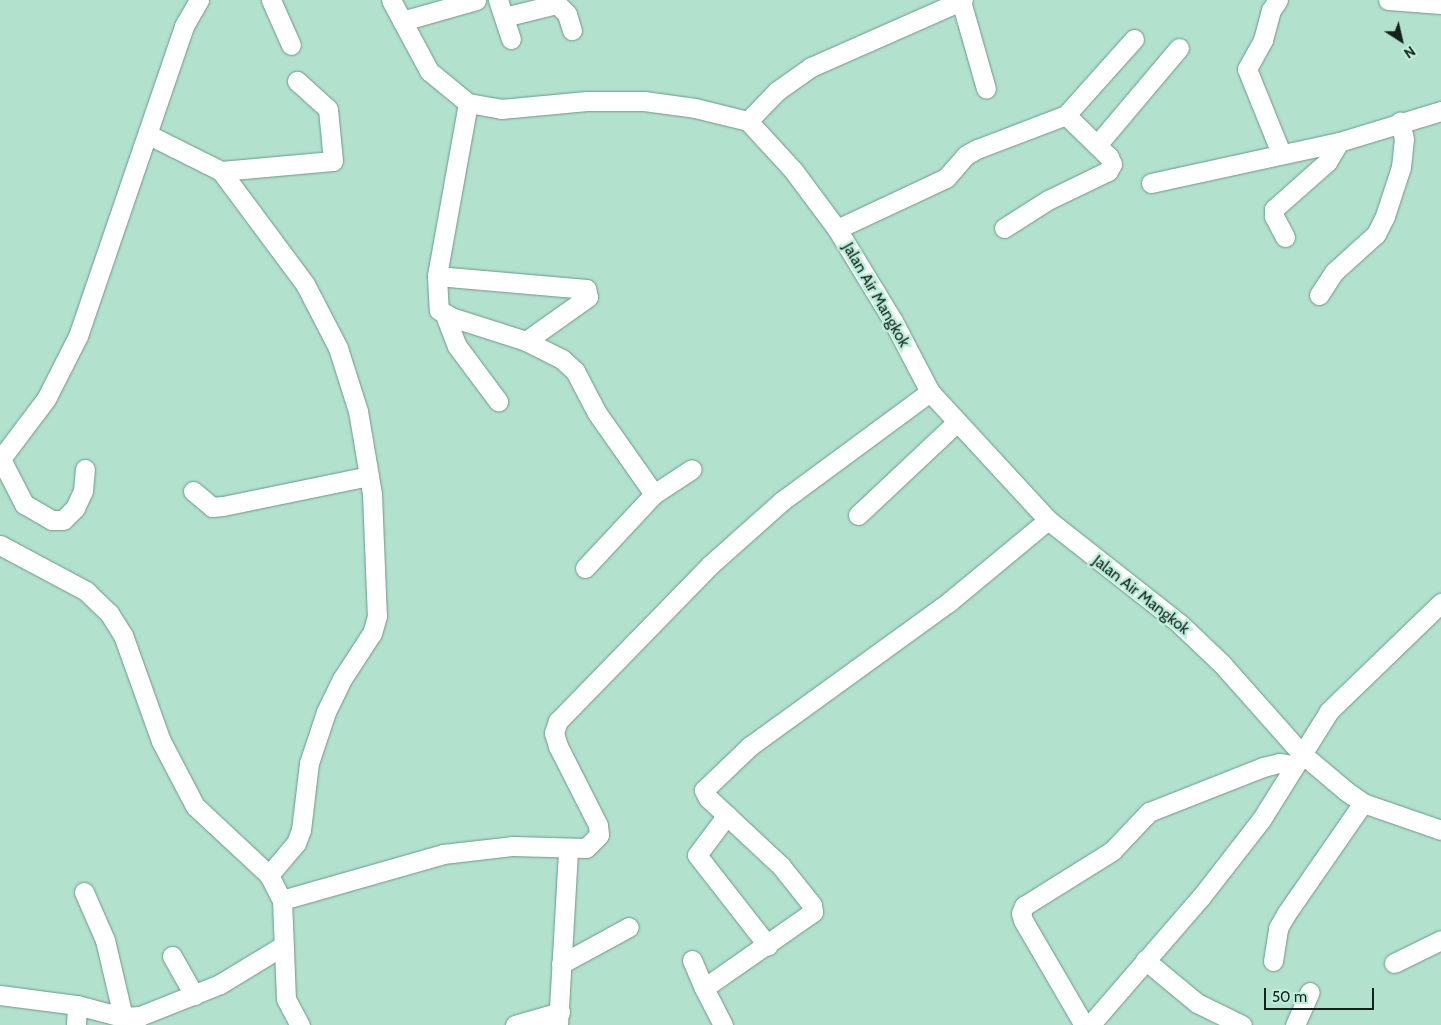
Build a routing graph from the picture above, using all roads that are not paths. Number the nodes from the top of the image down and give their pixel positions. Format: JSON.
{"nodes":[{"id":1,"x":200,"y":0,"type":"edge"},
{"id":2,"x":271,"y":0,"type":"edge"},
{"id":3,"x":391,"y":0,"type":"edge"},
{"id":4,"x":476,"y":0,"type":"edge"},
{"id":5,"x":1278,"y":0,"type":"edge"},
{"id":6,"x":1388,"y":0,"type":"edge"},
{"id":7,"x":962,"y":1,"type":"edge"},
{"id":8,"x":1441,"y":4,"type":"edge"},
{"id":9,"x":501,"y":8,"type":"edge"},
{"id":10,"x":402,"y":21,"type":"junction"},
{"id":11,"x":572,"y":30,"type":"dead end"},
{"id":12,"x":511,"y":39,"type":"dead end"},
{"id":13,"x":1134,"y":39,"type":"dead end"},
{"id":14,"x":291,"y":45,"type":"dead end"},
{"id":15,"x":1180,"y":48,"type":"dead end"},
{"id":16,"x":297,"y":81,"type":"dead end"},
{"id":17,"x":986,"y":89,"type":"dead end"},
{"id":18,"x":468,"y":103,"type":"junction"},
{"id":19,"x":1441,"y":111,"type":"edge"},
{"id":20,"x":1066,"y":115,"type":"junction"},
{"id":21,"x":748,"y":121,"type":"junction"},
{"id":22,"x":1400,"y":121,"type":"junction"},
{"id":23,"x":149,"y":135,"type":"junction"},
{"id":24,"x":1339,"y":142,"type":"junction"},
{"id":25,"x":1097,"y":145,"type":"junction"},
{"id":26,"x":1281,"y":153,"type":"junction"},
{"id":27,"x":221,"y":171,"type":"junction"},
{"id":28,"x":1151,"y":183,"type":"dead end"},
{"id":29,"x":1004,"y":228,"type":"dead end"},
{"id":30,"x":837,"y":229,"type":"junction"},
{"id":31,"x":1285,"y":237,"type":"dead end"},
{"id":32,"x":437,"y":276,"type":"junction"},
{"id":33,"x":1319,"y":295,"type":"dead end"},
{"id":34,"x":445,"y":315,"type":"junction"},
{"id":35,"x":526,"y":341,"type":"junction"},
{"id":36,"x":930,"y":392,"type":"junction"},
{"id":37,"x":498,"y":401,"type":"dead end"},
{"id":38,"x":956,"y":423,"type":"junction"},
{"id":39,"x":2,"y":453,"type":"edge"},
{"id":40,"x":85,"y":469,"type":"dead end"},
{"id":41,"x":692,"y":469,"type":"dead end"},
{"id":42,"x":369,"y":476,"type":"junction"},
{"id":43,"x":193,"y":491,"type":"dead end"},
{"id":44,"x":654,"y":494,"type":"junction"},
{"id":45,"x":858,"y":515,"type":"dead end"},
{"id":46,"x":1048,"y":520,"type":"junction"},
{"id":47,"x":0,"y":545,"type":"edge"},
{"id":48,"x":584,"y":568,"type":"dead end"},
{"id":49,"x":1441,"y":604,"type":"edge"},
{"id":50,"x":1297,"y":759,"type":"junction"},
{"id":51,"x":1363,"y":803,"type":"junction"},
{"id":52,"x":727,"y":815,"type":"junction"},
{"id":53,"x":1441,"y":830,"type":"edge"},
{"id":54,"x":568,"y":849,"type":"junction"},
{"id":55,"x":269,"y":875,"type":"junction"},
{"id":56,"x":84,"y":892,"type":"dead end"},
{"id":57,"x":282,"y":900,"type":"junction"},
{"id":58,"x":629,"y":927,"type":"dead end"},
{"id":59,"x":1441,"y":940,"type":"edge"},
{"id":60,"x":768,"y":946,"type":"junction"},
{"id":61,"x":281,"y":947,"type":"junction"},
{"id":62,"x":172,"y":956,"type":"dead end"},
{"id":63,"x":692,"y":960,"type":"dead end"},
{"id":64,"x":1144,"y":960,"type":"junction"},
{"id":65,"x":1272,"y":961,"type":"dead end"},
{"id":66,"x":1394,"y":963,"type":"dead end"},
{"id":67,"x":561,"y":964,"type":"junction"},
{"id":68,"x":704,"y":988,"type":"junction"},
{"id":69,"x":1310,"y":992,"type":"dead end"},
{"id":70,"x":194,"y":995,"type":"junction"},
{"id":71,"x":0,"y":996,"type":"edge"},
{"id":72,"x":77,"y":1005,"type":"junction"},
{"id":73,"x":559,"y":1018,"type":"edge"},
{"id":74,"x":124,"y":1021,"type":"edge"},
{"id":75,"x":76,"y":1025,"type":"edge"},
{"id":76,"x":300,"y":1025,"type":"edge"},
{"id":77,"x":515,"y":1025,"type":"edge"},
{"id":78,"x":723,"y":1025,"type":"edge"},
{"id":79,"x":1084,"y":1025,"type":"edge"},
{"id":80,"x":1090,"y":1025,"type":"edge"},
{"id":81,"x":1242,"y":1025,"type":"edge"},
{"id":82,"x":1295,"y":1025,"type":"edge"}],
"edges":[{"from":1,"to":23,"type":"street"},
{"from":2,"to":14,"type":"street"},
{"from":3,"to":10,"type":"street"},
{"from":4,"to":10,"type":"street"},
{"from":5,"to":26,"type":"street"},
{"from":6,"to":8,"type":"street"},
{"from":7,"to":17,"type":"street"},
{"from":7,"to":21,"type":"street"},
{"from":9,"to":11,"type":"street"},
{"from":9,"to":12,"type":"street"},
{"from":10,"to":18,"type":"street"},
{"from":13,"to":20,"type":"street"},
{"from":15,"to":25,"type":"street"},
{"from":16,"to":27,"type":"street"},
{"from":18,"to":21,"type":"street"},
{"from":18,"to":32,"type":"street"},
{"from":19,"to":22,"type":"street"},
{"from":20,"to":25,"type":"street"},
{"from":20,"to":30,"type":"street"},
{"from":21,"to":30,"type":"street","name":"Jalan Air Mangkok"},
{"from":22,"to":24,"type":"street"},
{"from":22,"to":33,"type":"street"},
{"from":23,"to":27,"type":"street"},
{"from":23,"to":39,"type":"street"},
{"from":24,"to":26,"type":"street"},
{"from":24,"to":31,"type":"street"},
{"from":25,"to":29,"type":"street"},
{"from":26,"to":28,"type":"street"},
{"from":27,"to":42,"type":"street"},
{"from":30,"to":36,"type":"street","name":"Jalan Air Mangkok"},
{"from":32,"to":34,"type":"street"},
{"from":32,"to":35,"type":"street"},
{"from":34,"to":35,"type":"street"},
{"from":34,"to":37,"type":"street"},
{"from":35,"to":44,"type":"street"},
{"from":36,"to":38,"type":"street","name":"Jalan Air Mangkok"},
{"from":36,"to":54,"type":"street"},
{"from":38,"to":45,"type":"street"},
{"from":38,"to":46,"type":"street","name":"Jalan Air Mangkok"},
{"from":39,"to":40,"type":"street"},
{"from":41,"to":44,"type":"street"},
{"from":42,"to":43,"type":"street"},
{"from":42,"to":55,"type":"street"},
{"from":44,"to":48,"type":"street"},
{"from":46,"to":50,"type":"street","name":"Jalan Air Mangkok"},
{"from":46,"to":52,"type":"street"},
{"from":47,"to":55,"type":"street"},
{"from":49,"to":50,"type":"street"},
{"from":50,"to":51,"type":"street","name":"Jalan Air Mangkok"},
{"from":50,"to":64,"type":"street"},
{"from":50,"to":79,"type":"street"},
{"from":51,"to":53,"type":"street","name":"Jalan Air Mangkok"},
{"from":51,"to":65,"type":"street"},
{"from":52,"to":60,"type":"street"},
{"from":52,"to":60,"type":"street"},
{"from":54,"to":57,"type":"street"},
{"from":54,"to":67,"type":"street"},
{"from":55,"to":57,"type":"street"},
{"from":56,"to":74,"type":"street"},
{"from":57,"to":61,"type":"street"},
{"from":58,"to":67,"type":"street"},
{"from":59,"to":66,"type":"street"},
{"from":60,"to":68,"type":"street"},
{"from":61,"to":70,"type":"street"},
{"from":61,"to":76,"type":"street"},
{"from":62,"to":70,"type":"street"},
{"from":63,"to":68,"type":"street"},
{"from":64,"to":80,"type":"street"},
{"from":64,"to":81,"type":"street"},
{"from":67,"to":73,"type":"street"},
{"from":68,"to":78,"type":"street"},
{"from":69,"to":82,"type":"street"},
{"from":70,"to":74,"type":"street"},
{"from":71,"to":72,"type":"street"},
{"from":72,"to":74,"type":"street"},
{"from":72,"to":75,"type":"street"},
{"from":73,"to":77,"type":"street"}]}
